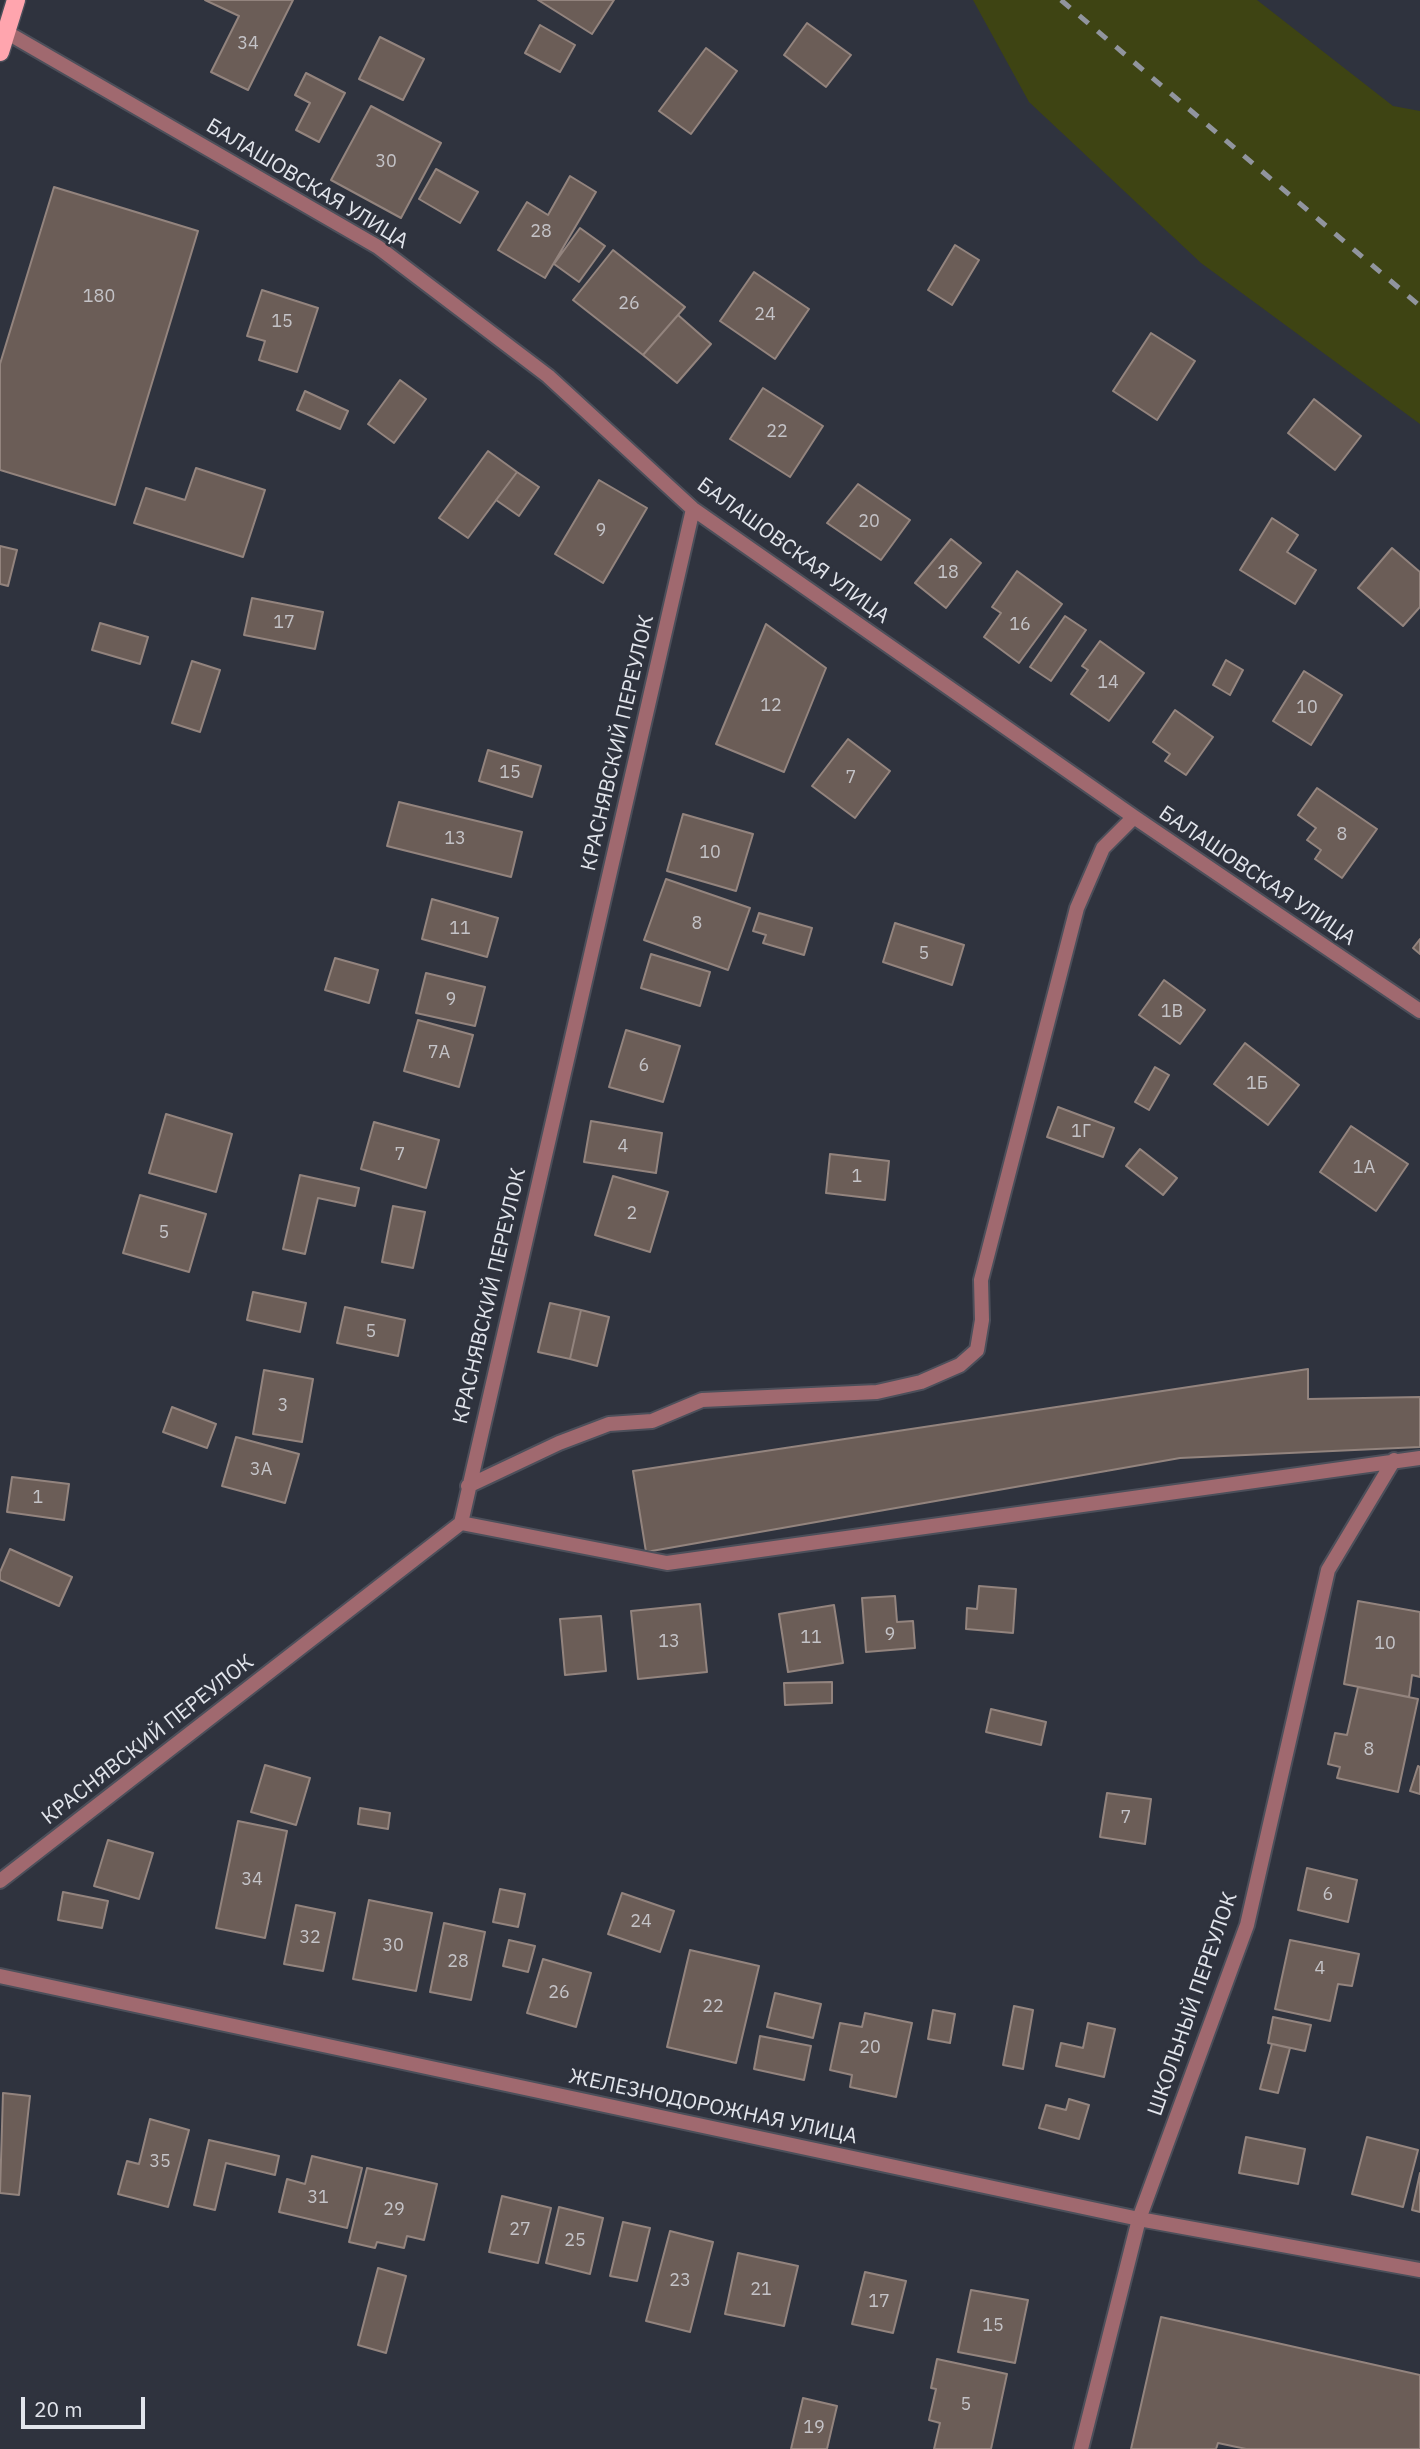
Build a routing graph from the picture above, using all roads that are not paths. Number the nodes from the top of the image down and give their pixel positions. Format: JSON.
{"nodes":[{"id":1,"x":16,"y":0,"type":"edge"},
{"id":2,"x":6,"y":32,"type":"junction"},
{"id":3,"x":0,"y":52,"type":"edge"},
{"id":4,"x":693,"y":509,"type":"junction"},
{"id":5,"x":1134,"y":817,"type":"junction"},
{"id":6,"x":1420,"y":1011,"type":"edge"},
{"id":7,"x":1420,"y":1458,"type":"edge"},
{"id":8,"x":1394,"y":1460,"type":"junction"},
{"id":9,"x":468,"y":1486,"type":"junction"},
{"id":10,"x":461,"y":1523,"type":"junction"},
{"id":11,"x":0,"y":1881,"type":"edge"},
{"id":12,"x":0,"y":1976,"type":"edge"},
{"id":13,"x":1139,"y":2219,"type":"junction"},
{"id":14,"x":1420,"y":2270,"type":"edge"},
{"id":15,"x":1082,"y":2449,"type":"edge"}],
"edges":[{"from":1,"to":2,"type":"main road"},
{"from":2,"to":3,"type":"main road"},
{"from":2,"to":4,"type":"street","name":"БАЛАШОВСКАЯ УЛИЦА"},
{"from":4,"to":5,"type":"street","name":"БАЛАШОВСКАЯ УЛИЦА"},
{"from":4,"to":9,"type":"street","name":"КРАСНЯВСКИЙ ПЕРЕУЛОК"},
{"from":5,"to":6,"type":"street","name":"БАЛАШОВСКАЯ УЛИЦА"},
{"from":5,"to":9,"type":"street"},
{"from":7,"to":8,"type":"street"},
{"from":8,"to":10,"type":"street"},
{"from":8,"to":13,"type":"street","name":"ШКОЛЬНЫЙ ПЕРЕУЛОК"},
{"from":9,"to":10,"type":"street","name":"КРАСНЯВСКИЙ ПЕРЕУЛОК"},
{"from":10,"to":11,"type":"street","name":"КРАСНЯВСКИЙ ПЕРЕУЛОК"},
{"from":12,"to":13,"type":"street","name":"ЖЕЛЕЗНОДОРОЖНАЯ УЛИЦА"},
{"from":13,"to":14,"type":"street","name":"ЖЕЛЕЗНОДОРОЖНАЯ УЛИЦА"},
{"from":13,"to":15,"type":"street","name":"ШКОЛЬНЫЙ ПЕРЕУЛОК"}]}
